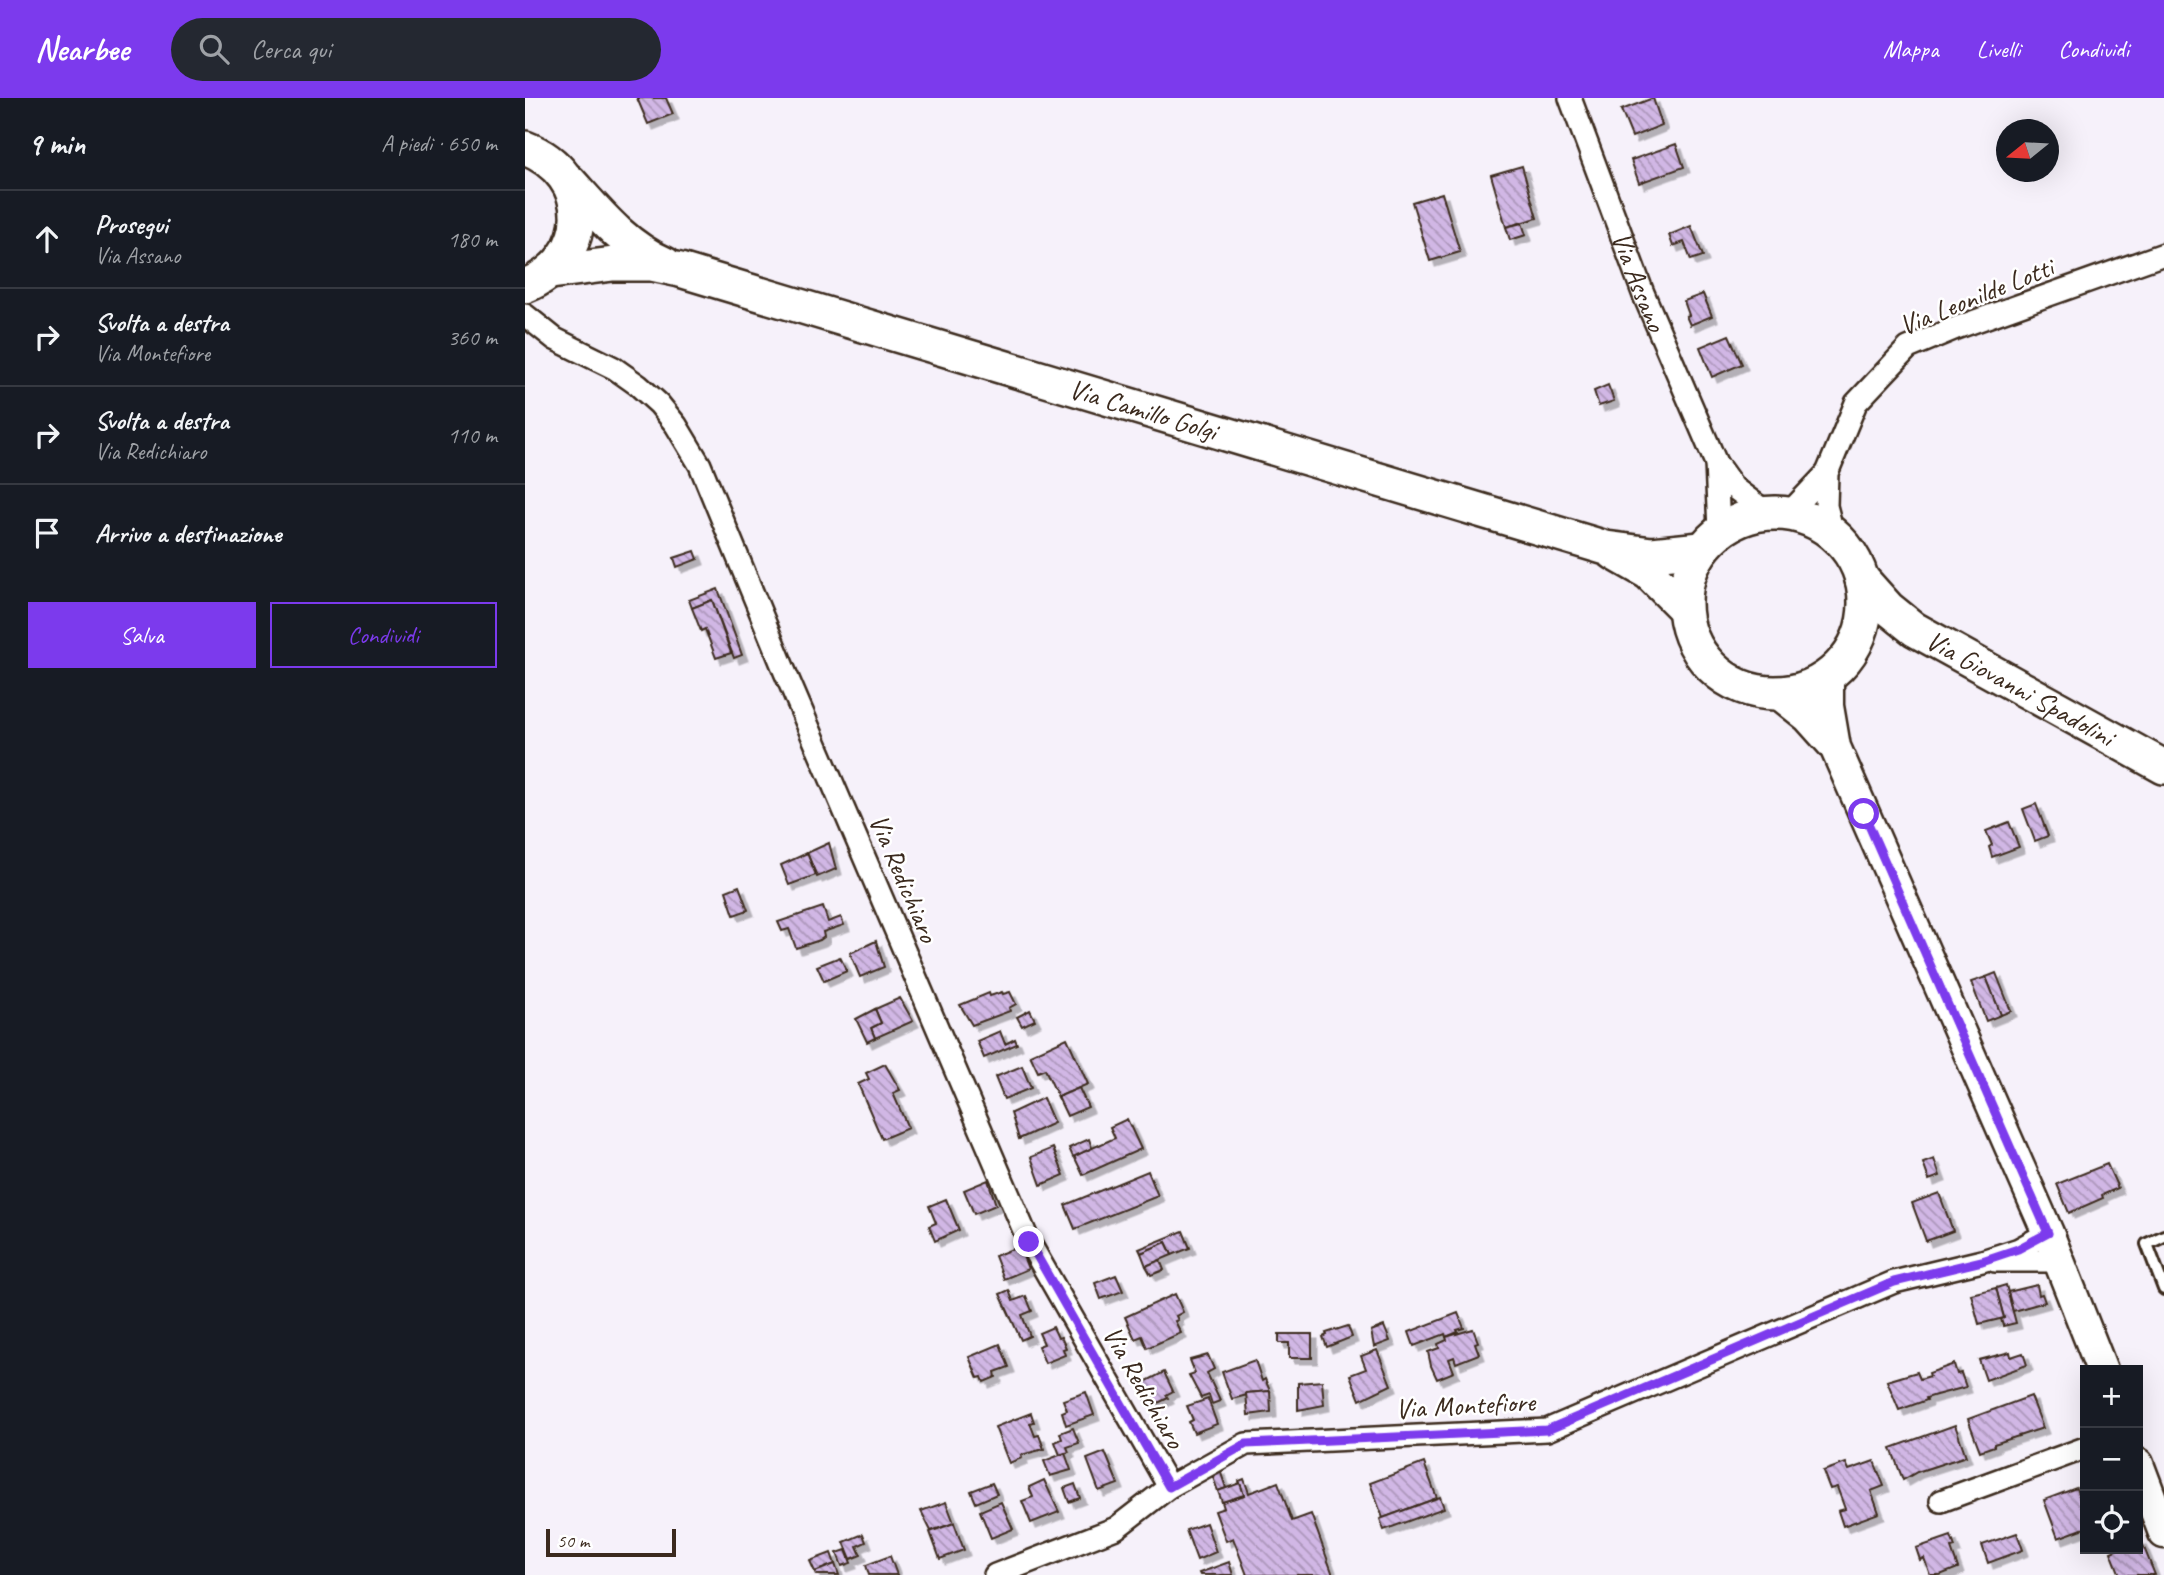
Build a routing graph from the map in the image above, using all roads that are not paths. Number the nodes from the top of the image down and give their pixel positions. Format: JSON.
{"nodes":[{"id":1,"x":1570,"y":98,"type":"edge"},
{"id":2,"x":530,"y":146,"type":"edge"},
{"id":3,"x":565,"y":177,"type":"junction"},
{"id":4,"x":2164,"y":254,"type":"edge"},
{"id":5,"x":680,"y":271,"type":"junction"},
{"id":6,"x":539,"y":279,"type":"edge"},
{"id":7,"x":525,"y":315,"type":"edge"},
{"id":8,"x":548,"y":334,"type":"junction"},
{"id":9,"x":1716,"y":463,"type":"junction"},
{"id":10,"x":1827,"y":473,"type":"junction"},
{"id":11,"x":1778,"y":512,"type":"junction"},
{"id":12,"x":1833,"y":533,"type":"junction"},
{"id":13,"x":1710,"y":540,"type":"junction"},
{"id":14,"x":1606,"y":548,"type":"junction"},
{"id":15,"x":1862,"y":579,"type":"junction"},
{"id":16,"x":1684,"y":608,"type":"junction"},
{"id":17,"x":1914,"y":629,"type":"junction"},
{"id":18,"x":1855,"y":645,"type":"junction"},
{"id":19,"x":1829,"y":676,"type":"junction"},
{"id":20,"x":1779,"y":694,"type":"junction"},
{"id":21,"x":1835,"y":747,"type":"junction"},
{"id":22,"x":2164,"y":767,"type":"edge"},
{"id":23,"x":2048,"y":1233,"type":"junction"},
{"id":24,"x":2164,"y":1236,"type":"edge"},
{"id":25,"x":1982,"y":1261,"type":"junction"},
{"id":26,"x":2060,"y":1261,"type":"junction"},
{"id":27,"x":2164,"y":1289,"type":"edge"},
{"id":28,"x":2100,"y":1365,"type":"edge"},
{"id":29,"x":2080,"y":1450,"type":"edge"},
{"id":30,"x":2143,"y":1477,"type":"edge"},
{"id":31,"x":1169,"y":1487,"type":"junction"},
{"id":32,"x":1941,"y":1502,"type":"dead end"},
{"id":33,"x":2164,"y":1533,"type":"edge"},
{"id":34,"x":995,"y":1575,"type":"edge"}],
"edges":[{"from":1,"to":9,"type":"street","name":"Via Assano"},
{"from":2,"to":3,"type":"main road","name":"Via Camillo Golgi"},
{"from":3,"to":5,"type":"main road","name":"Via Camillo Golgi"},
{"from":3,"to":6,"type":"main road"},
{"from":4,"to":10,"type":"street","name":"Via Leonilde Lotti"},
{"from":5,"to":6,"type":"main road","name":"Via Camillo Golgi"},
{"from":5,"to":14,"type":"main road","name":"Via Camillo Golgi"},
{"from":6,"to":8,"type":"street"},
{"from":7,"to":8,"type":"street","name":"Via Redichiaro"},
{"from":8,"to":31,"type":"street","name":"Via Redichiaro"},
{"from":9,"to":11,"type":"street","name":"Via Assano"},
{"from":9,"to":13,"type":"street","name":"Via Assano"},
{"from":10,"to":11,"type":"street","name":"Via Leonilde Lotti"},
{"from":10,"to":12,"type":"street","name":"Via Leonilde Lotti"},
{"from":11,"to":12,"type":"main road"},
{"from":11,"to":13,"type":"main road"},
{"from":12,"to":15,"type":"main road"},
{"from":13,"to":14,"type":"main road","name":"Via Camillo Golgi"},
{"from":13,"to":16,"type":"main road"},
{"from":14,"to":16,"type":"main road","name":"Via Camillo Golgi"},
{"from":15,"to":17,"type":"main road","name":"Via Giovanni Spadolini"},
{"from":15,"to":18,"type":"main road"},
{"from":16,"to":20,"type":"main road"},
{"from":17,"to":18,"type":"main road","name":"Via Giovanni Spadolini"},
{"from":17,"to":22,"type":"main road","name":"Via Giovanni Spadolini"},
{"from":18,"to":19,"type":"main road"},
{"from":19,"to":20,"type":"main road"},
{"from":19,"to":21,"type":"main road"},
{"from":20,"to":21,"type":"main road"},
{"from":21,"to":23,"type":"main road"},
{"from":23,"to":25,"type":"street","name":"Via Montefiore"},
{"from":23,"to":26,"type":"main road"},
{"from":24,"to":27,"type":"lane"},
{"from":25,"to":26,"type":"street","name":"Via Montefiore"},
{"from":25,"to":31,"type":"street","name":"Via Montefiore"},
{"from":26,"to":28,"type":"main road"},
{"from":29,"to":32,"type":"street"},
{"from":30,"to":33,"type":"main road"},
{"from":31,"to":34,"type":"street","name":"Via Montefiore"}]}
